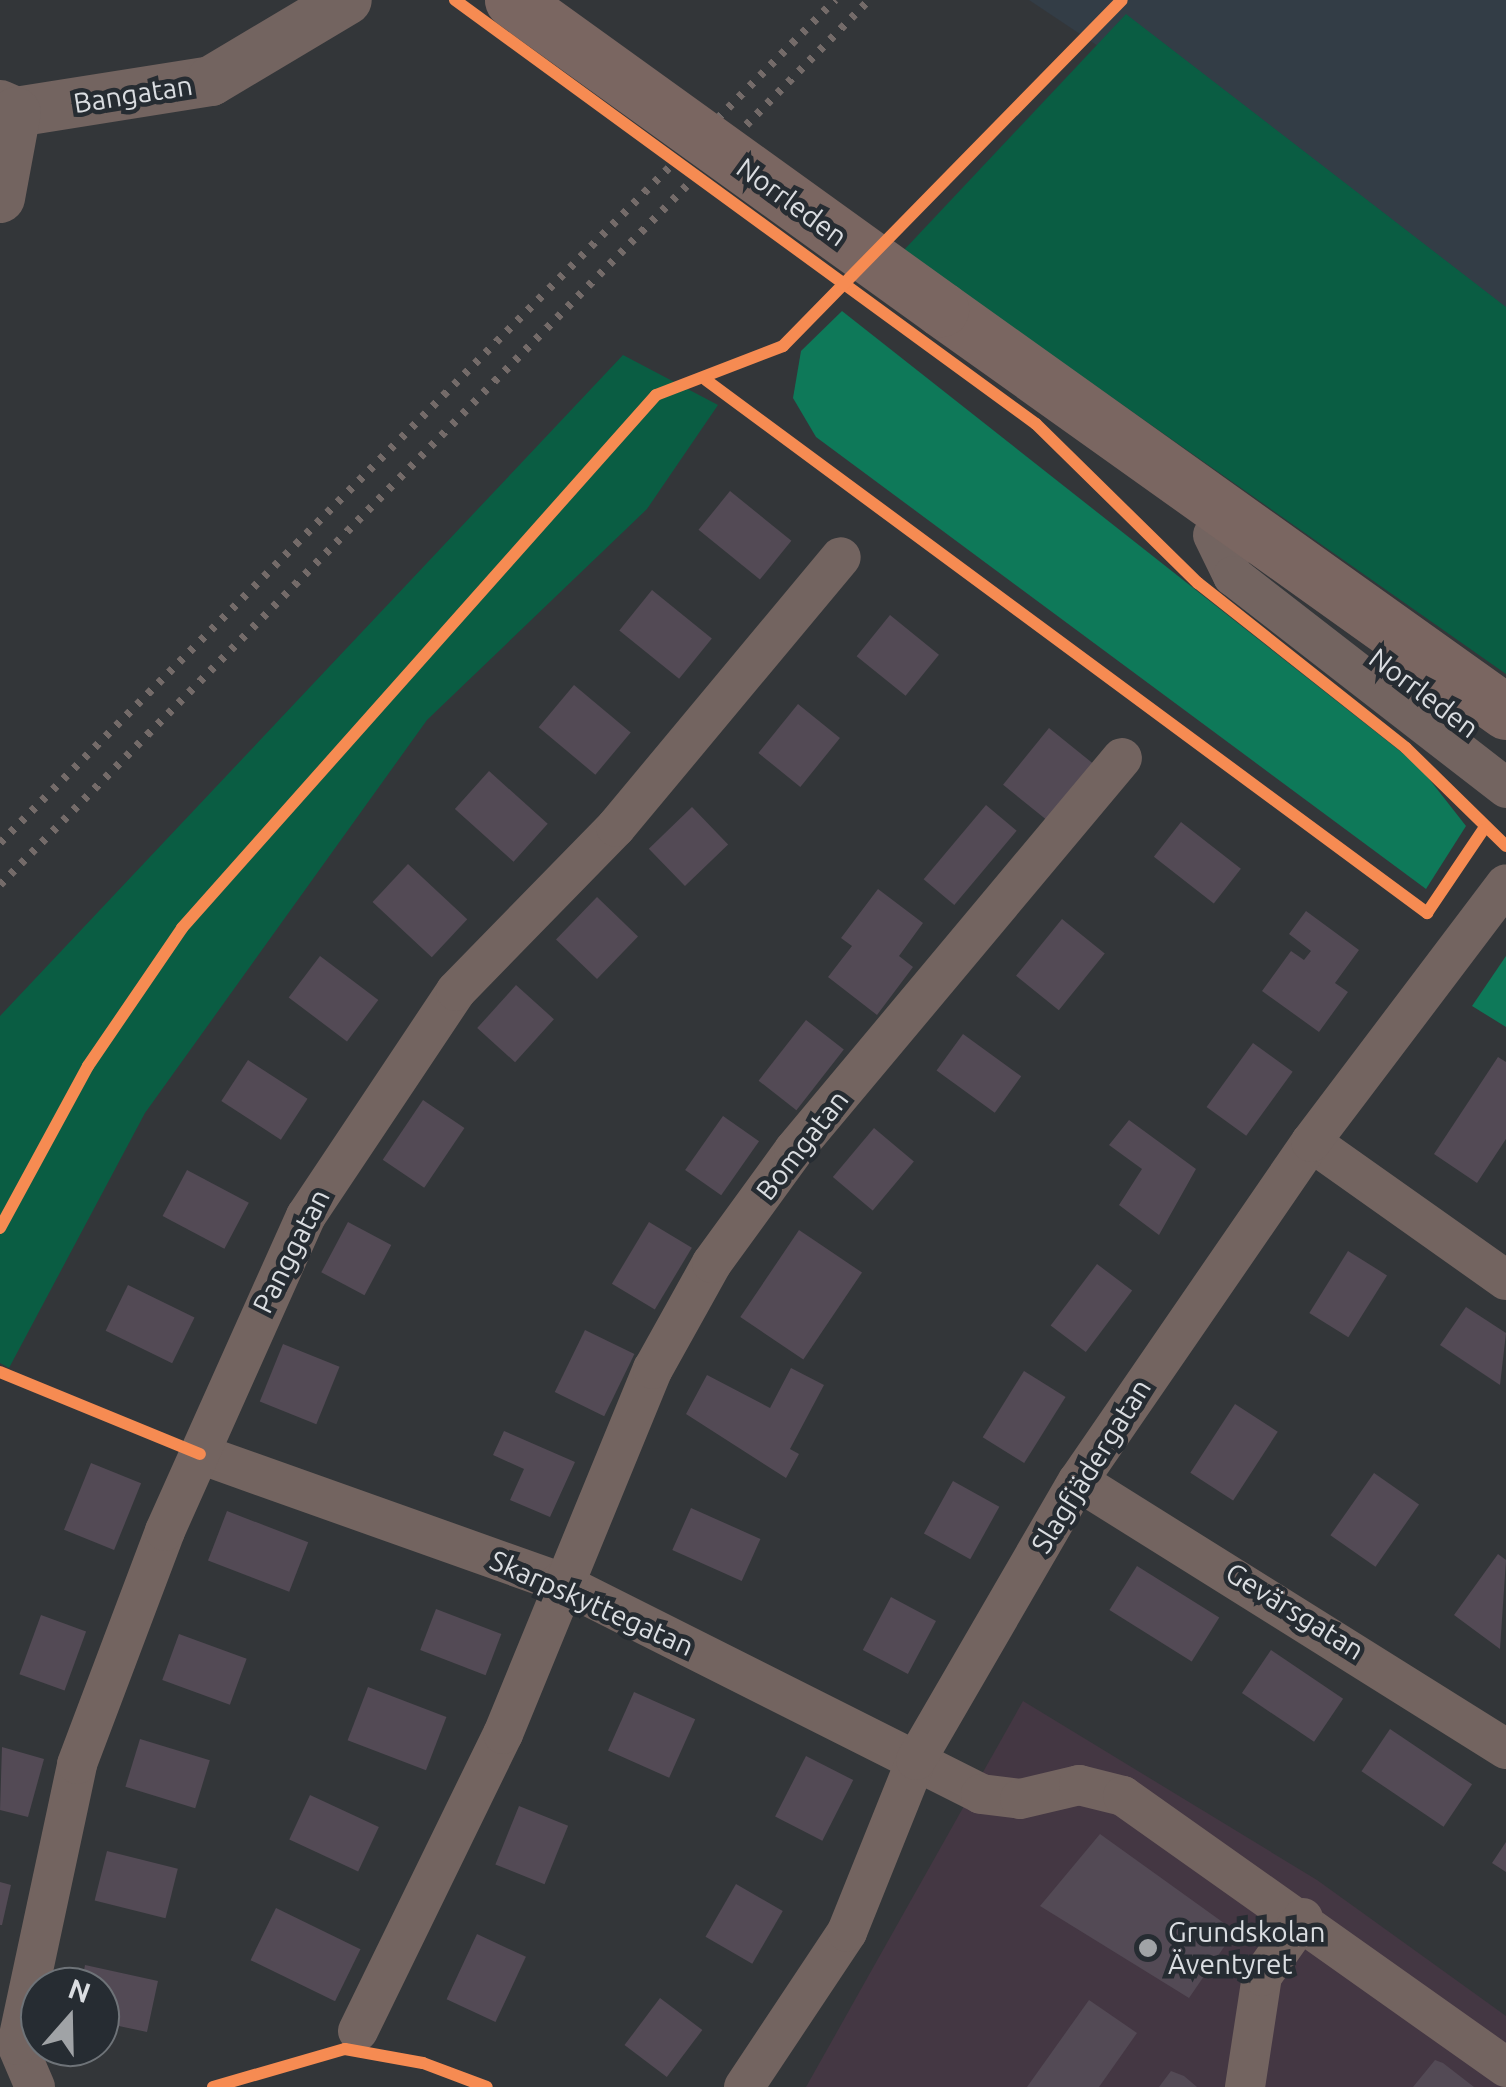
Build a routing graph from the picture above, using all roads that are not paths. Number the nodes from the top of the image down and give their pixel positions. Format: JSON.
{"nodes":[{"id":1,"x":347,"y":0,"type":"edge"},
{"id":2,"x":512,"y":0,"type":"edge"},
{"id":3,"x":8,"y":108,"type":"edge"},
{"id":4,"x":0,"y":198,"type":"edge"},
{"id":5,"x":1119,"y":440,"type":"junction"},
{"id":6,"x":1213,"y":535,"type":"junction"},
{"id":7,"x":840,"y":557,"type":"dead end"},
{"id":8,"x":1315,"y":574,"type":"junction"},
{"id":9,"x":1506,"y":691,"type":"edge"},
{"id":10,"x":1506,"y":712,"type":"edge"},
{"id":11,"x":1506,"y":754,"type":"edge"},
{"id":12,"x":1122,"y":758,"type":"dead end"},
{"id":13,"x":1506,"y":788,"type":"edge"},
{"id":14,"x":1506,"y":884,"type":"edge"},
{"id":15,"x":1311,"y":1142,"type":"junction"},
{"id":16,"x":1506,"y":1280,"type":"edge"},
{"id":17,"x":200,"y":1454,"type":"junction"},
{"id":18,"x":1078,"y":1481,"type":"junction"},
{"id":19,"x":560,"y":1582,"type":"junction"},
{"id":20,"x":1506,"y":1750,"type":"edge"},
{"id":21,"x":916,"y":1760,"type":"junction"},
{"id":22,"x":1303,"y":1918,"type":"junction"},
{"id":23,"x":358,"y":2031,"type":"dead end"},
{"id":24,"x":1506,"y":2067,"type":"edge"},
{"id":25,"x":35,"y":2087,"type":"edge"},
{"id":26,"x":744,"y":2087,"type":"edge"},
{"id":27,"x":1245,"y":2087,"type":"edge"}],
"edges":[{"from":1,"to":3,"type":"street","name":"Bangatan"},
{"from":2,"to":5,"type":"main road","name":"Norrleden","bridge":true},
{"from":3,"to":4,"type":"street","name":"Bangatan"},
{"from":5,"to":6,"type":"main road","name":"Norrleden"},
{"from":5,"to":8,"type":"main road","name":"Norrleden"},
{"from":6,"to":11,"type":"main road","name":"Norrleden"},
{"from":6,"to":13,"type":"street"},
{"from":7,"to":17,"type":"street","name":"Panggatan"},
{"from":8,"to":9,"type":"street"},
{"from":8,"to":10,"type":"main road","name":"Norrleden"},
{"from":12,"to":19,"type":"street","name":"Bomgatan"},
{"from":14,"to":15,"type":"street","name":"Slagfjädergatan"},
{"from":15,"to":16,"type":"street"},
{"from":15,"to":18,"type":"street","name":"Slagfjädergatan"},
{"from":17,"to":19,"type":"street","name":"Skarpskyttegatan"},
{"from":17,"to":25,"type":"street","name":"Panggatan"},
{"from":18,"to":20,"type":"street","name":"Gevärsgatan"},
{"from":18,"to":21,"type":"street","name":"Slagfjädergatan"},
{"from":19,"to":21,"type":"street","name":"Skarpskyttegatan"},
{"from":19,"to":23,"type":"street"},
{"from":21,"to":22,"type":"street","name":"Skarpskyttegatan"},
{"from":21,"to":26,"type":"street","name":"Slagfjädergatan"},
{"from":22,"to":24,"type":"street","name":"Skarpskyttegatan"},
{"from":22,"to":27,"type":"street"}]}
